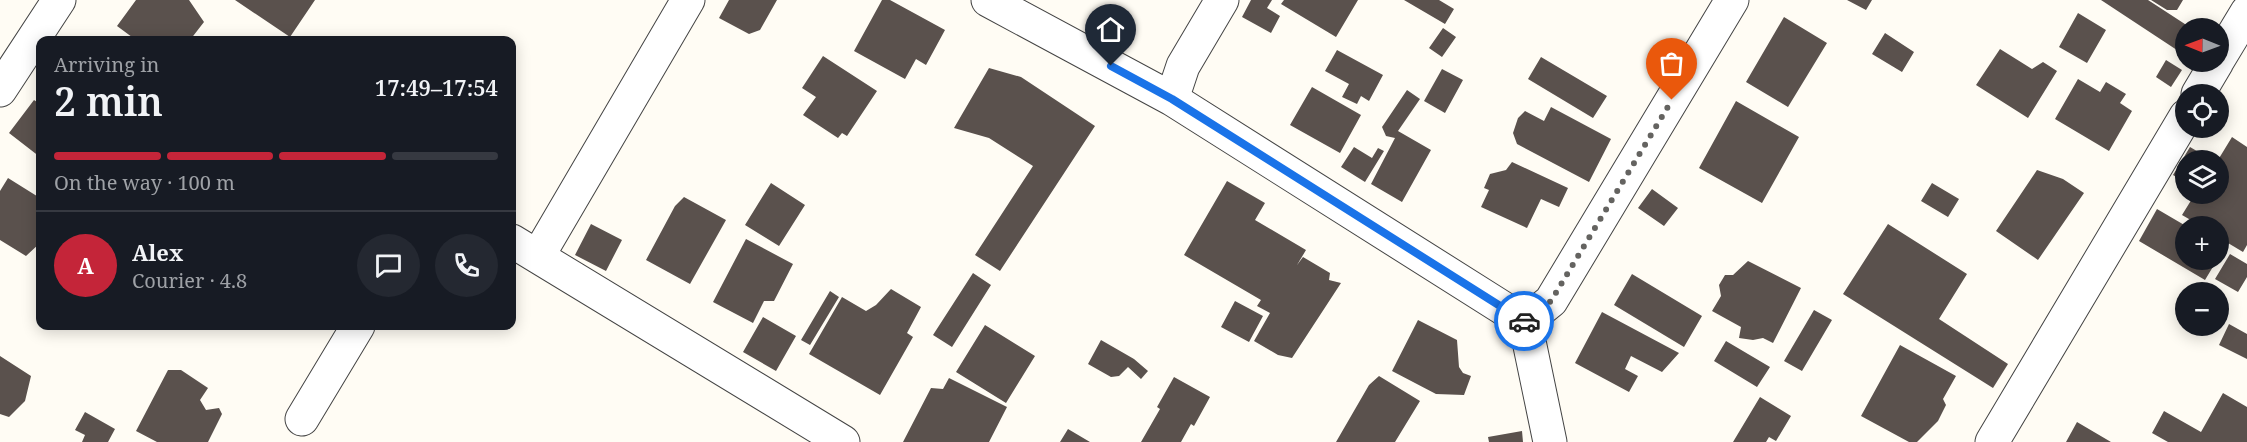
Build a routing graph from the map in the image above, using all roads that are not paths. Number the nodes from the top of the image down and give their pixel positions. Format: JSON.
{"nodes":[{"id":1,"x":59,"y":0,"type":"edge"},
{"id":2,"x":688,"y":0,"type":"edge"},
{"id":3,"x":988,"y":0,"type":"edge"},
{"id":4,"x":1222,"y":0,"type":"edge"},
{"id":5,"x":1732,"y":0,"type":"edge"},
{"id":6,"x":2247,"y":12,"type":"edge"},
{"id":7,"x":2229,"y":42,"type":"edge"},
{"id":8,"x":0,"y":90,"type":"edge"},
{"id":9,"x":1172,"y":99,"type":"junction"},
{"id":10,"x":2175,"y":134,"type":"edge"},
{"id":11,"x":525,"y":249,"type":"edge"},
{"id":12,"x":1525,"y":322,"type":"junction"},
{"id":13,"x":356,"y":330,"type":"edge"},
{"id":14,"x":302,"y":419,"type":"dead end"},
{"id":15,"x":843,"y":442,"type":"edge"},
{"id":16,"x":1550,"y":442,"type":"edge"},
{"id":17,"x":1992,"y":442,"type":"edge"}],
"edges":[{"from":1,"to":8,"type":"street"},
{"from":2,"to":11,"type":"street"},
{"from":3,"to":9,"type":"street"},
{"from":4,"to":9,"type":"street"},
{"from":5,"to":12,"type":"street"},
{"from":6,"to":7,"type":"street"},
{"from":9,"to":12,"type":"street"},
{"from":10,"to":17,"type":"street"},
{"from":11,"to":15,"type":"street"},
{"from":12,"to":16,"type":"street"},
{"from":13,"to":14,"type":"street"}]}
